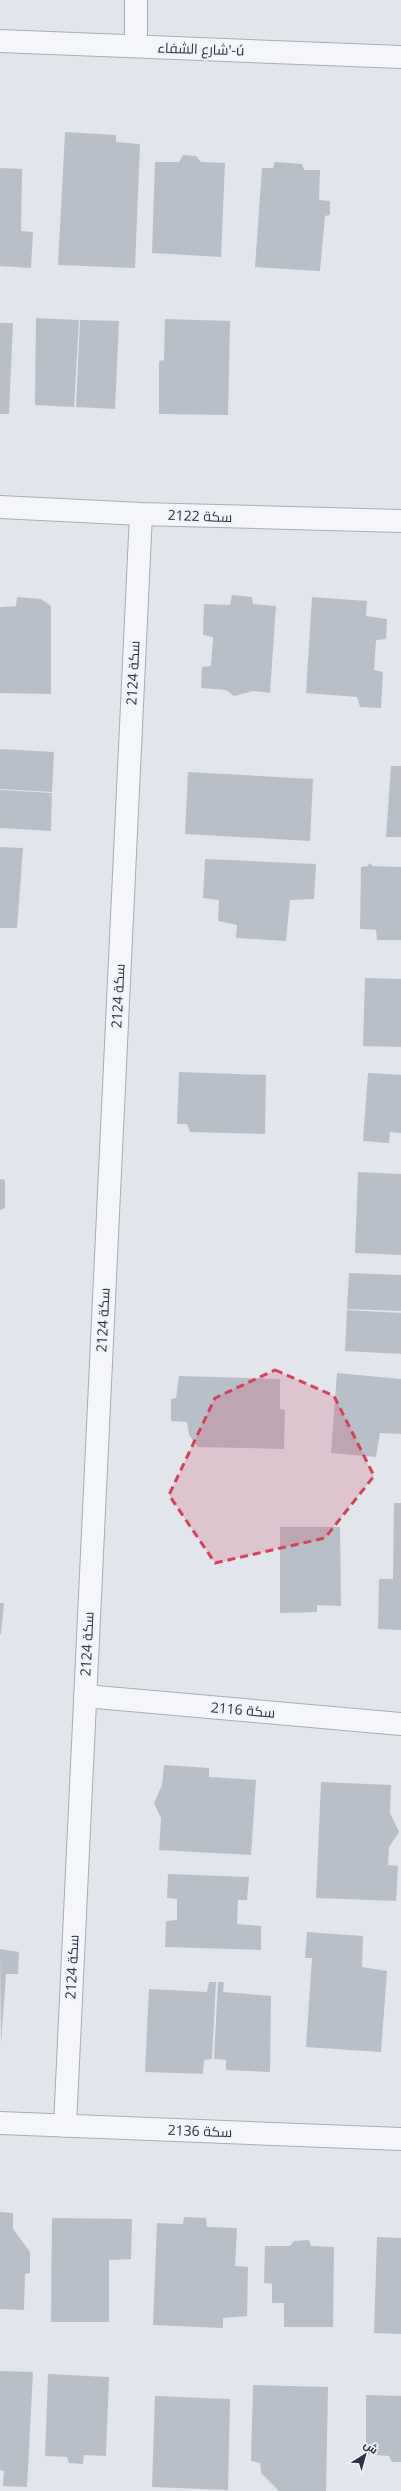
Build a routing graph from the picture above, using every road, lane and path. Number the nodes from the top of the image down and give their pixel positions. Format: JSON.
{"nodes":[{"id":1,"x":136,"y":0,"type":"edge"},
{"id":2,"x":0,"y":41,"type":"edge"},
{"id":3,"x":136,"y":46,"type":"junction"},
{"id":4,"x":401,"y":57,"type":"edge"},
{"id":5,"x":0,"y":507,"type":"edge"},
{"id":6,"x":140,"y":514,"type":"junction"},
{"id":7,"x":401,"y":521,"type":"edge"},
{"id":8,"x":85,"y":1696,"type":"junction"},
{"id":9,"x":401,"y":1724,"type":"edge"},
{"id":10,"x":0,"y":2123,"type":"edge"},
{"id":11,"x":65,"y":2126,"type":"junction"},
{"id":12,"x":401,"y":2139,"type":"edge"}],
"edges":[{"from":1,"to":3,"type":"street"},
{"from":2,"to":3,"type":"street","name":"شارع الشفاء'-ú"},
{"from":3,"to":4,"type":"street","name":"شارع الشفاء'-ú"},
{"from":5,"to":6,"type":"street","name":"سكة 2122"},
{"from":6,"to":7,"type":"street","name":"سكة 2122"},
{"from":6,"to":8,"type":"street","name":"سكة 2124"},
{"from":8,"to":9,"type":"street","name":"سكة 2116"},
{"from":8,"to":11,"type":"street","name":"سكة 2124"},
{"from":10,"to":11,"type":"street","name":"سكة 2136"},
{"from":11,"to":12,"type":"street","name":"سكة 2136"}]}
